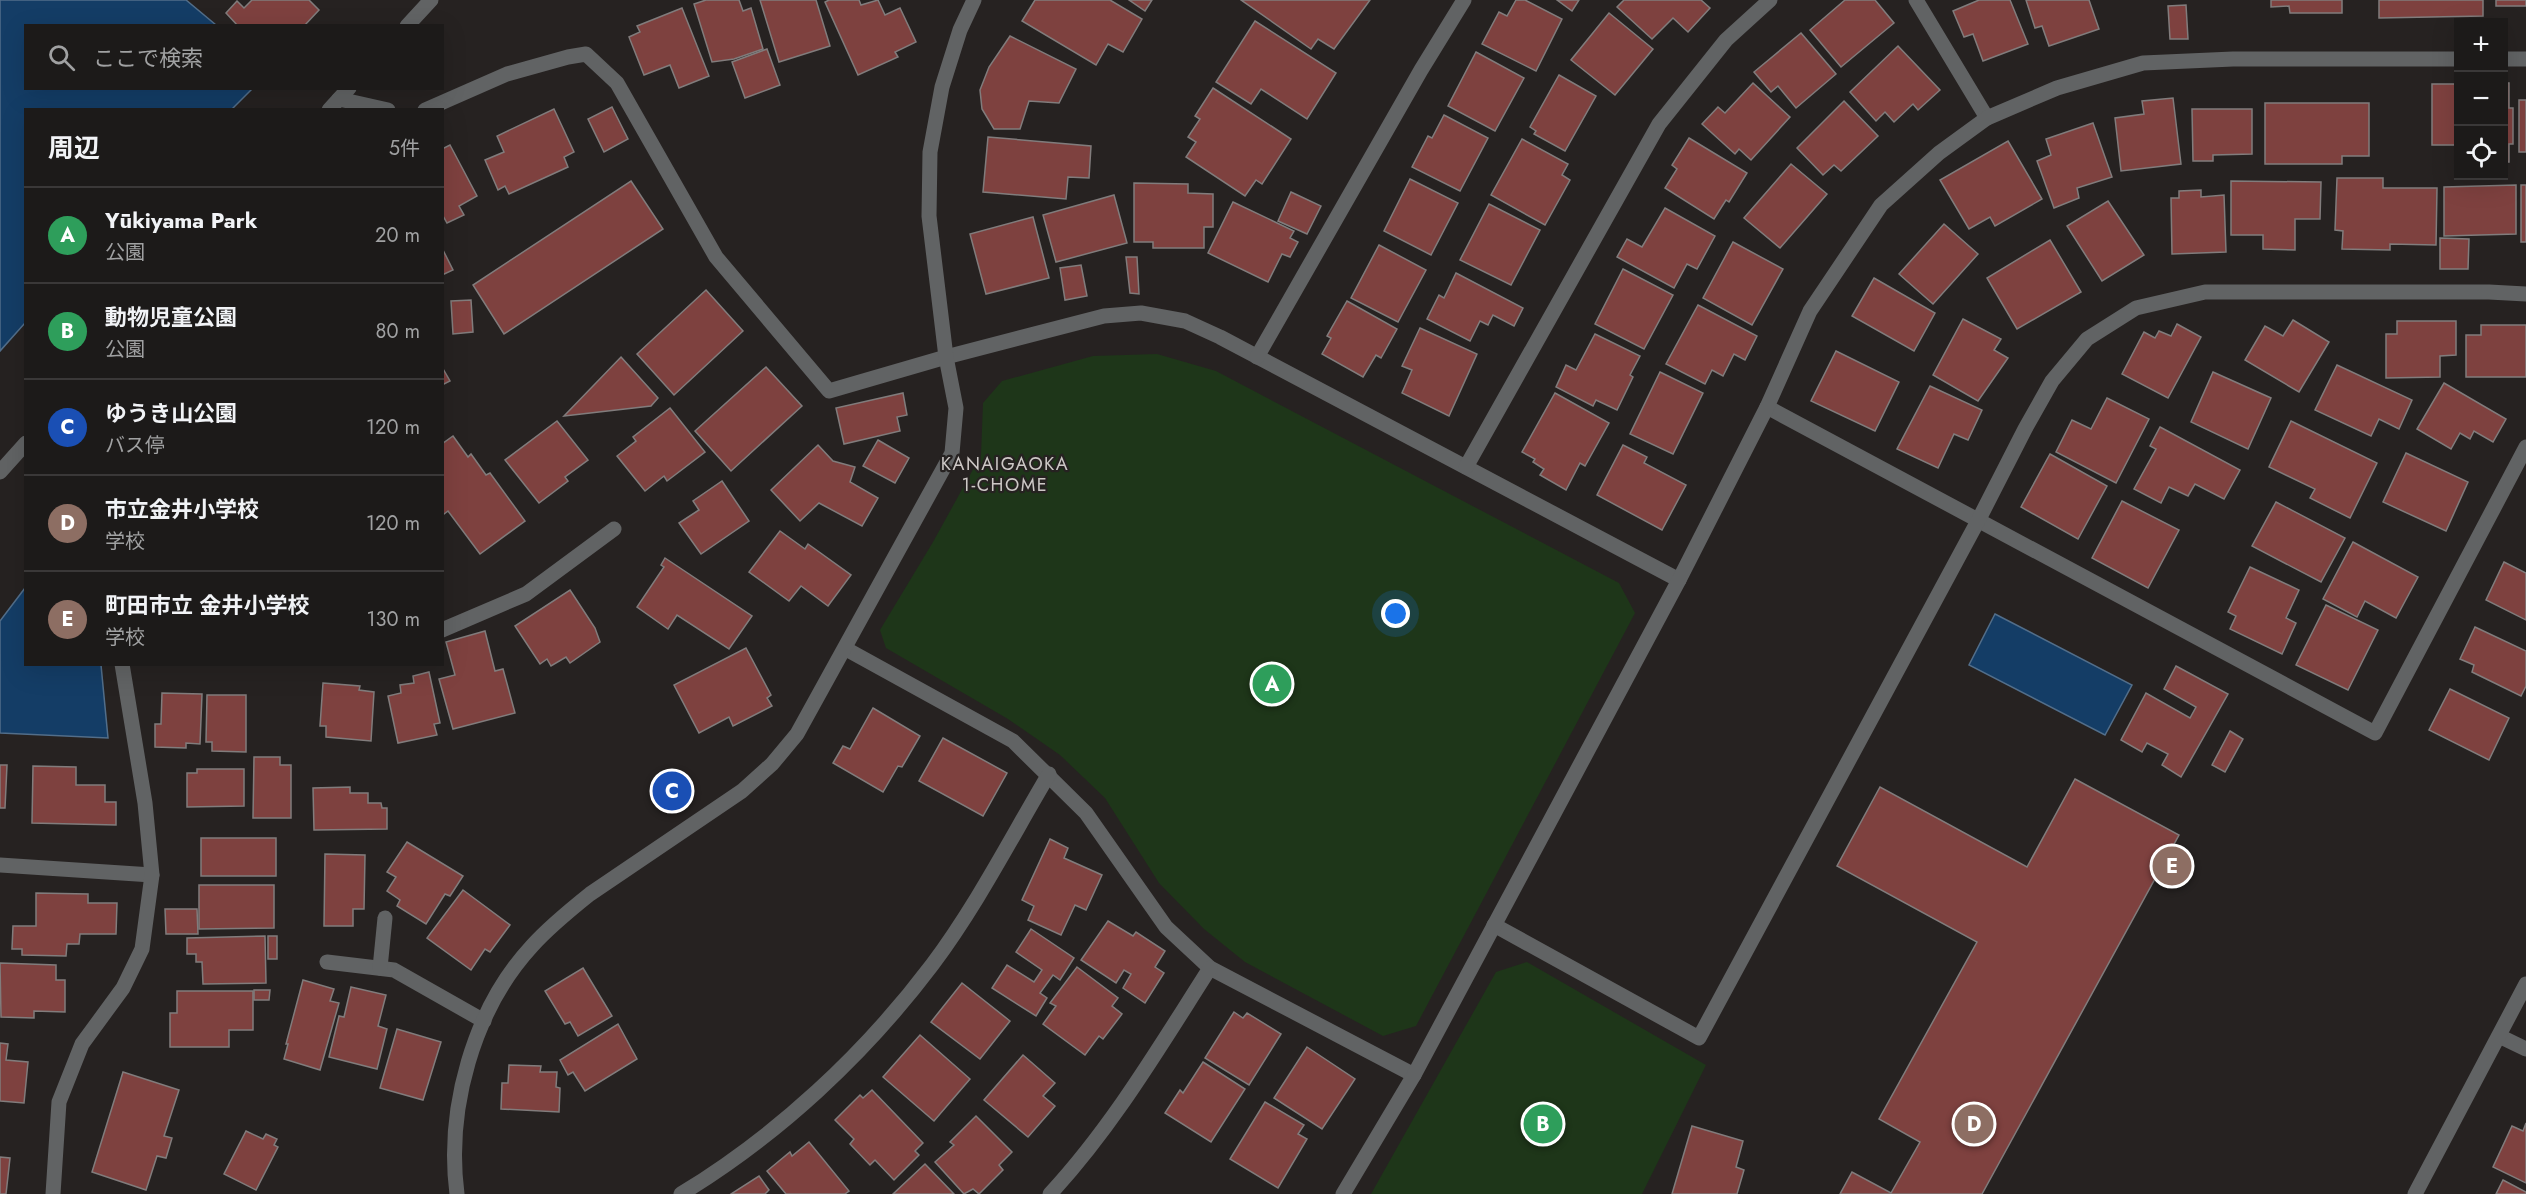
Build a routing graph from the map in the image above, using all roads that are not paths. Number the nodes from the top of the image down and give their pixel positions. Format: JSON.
{"nodes":[{"id":1,"x":431,"y":0,"type":"edge"},
{"id":2,"x":974,"y":0,"type":"edge"},
{"id":3,"x":1464,"y":0,"type":"edge"},
{"id":4,"x":1770,"y":0,"type":"edge"},
{"id":5,"x":1916,"y":0,"type":"edge"},
{"id":6,"x":409,"y":24,"type":"edge"},
{"id":7,"x":2454,"y":59,"type":"edge"},
{"id":8,"x":2508,"y":59,"type":"edge"},
{"id":9,"x":2526,"y":59,"type":"edge"},
{"id":10,"x":339,"y":99,"type":"edge"},
{"id":11,"x":379,"y":108,"type":"edge"},
{"id":12,"x":430,"y":108,"type":"edge"},
{"id":13,"x":1987,"y":118,"type":"junction"},
{"id":14,"x":2526,"y":294,"type":"edge"},
{"id":15,"x":946,"y":357,"type":"junction"},
{"id":16,"x":1257,"y":357,"type":"junction"},
{"id":17,"x":1767,"y":407,"type":"junction"},
{"id":18,"x":24,"y":444,"type":"edge"},
{"id":19,"x":2526,"y":447,"type":"edge"},
{"id":20,"x":1466,"y":467,"type":"junction"},
{"id":21,"x":0,"y":472,"type":"edge"},
{"id":22,"x":1979,"y":519,"type":"junction"},
{"id":23,"x":614,"y":529,"type":"dead end"},
{"id":24,"x":1679,"y":580,"type":"junction"},
{"id":25,"x":444,"y":629,"type":"edge"},
{"id":26,"x":846,"y":649,"type":"junction"},
{"id":27,"x":122,"y":666,"type":"edge"},
{"id":28,"x":1048,"y":774,"type":"junction"},
{"id":29,"x":0,"y":865,"type":"edge"},
{"id":30,"x":152,"y":875,"type":"junction"},
{"id":31,"x":385,"y":918,"type":"dead end"},
{"id":32,"x":1494,"y":925,"type":"junction"},
{"id":33,"x":327,"y":962,"type":"dead end"},
{"id":34,"x":380,"y":968,"type":"junction"},
{"id":35,"x":1210,"y":968,"type":"junction"},
{"id":36,"x":2526,"y":984,"type":"edge"},
{"id":37,"x":484,"y":1021,"type":"junction"},
{"id":38,"x":2499,"y":1036,"type":"junction"},
{"id":39,"x":2526,"y":1049,"type":"edge"},
{"id":40,"x":1414,"y":1075,"type":"junction"},
{"id":41,"x":53,"y":1194,"type":"edge"},
{"id":42,"x":457,"y":1194,"type":"edge"},
{"id":43,"x":681,"y":1194,"type":"edge"},
{"id":44,"x":1050,"y":1194,"type":"edge"},
{"id":45,"x":1343,"y":1194,"type":"edge"},
{"id":46,"x":2415,"y":1194,"type":"edge"}],
"edges":[{"from":1,"to":6,"type":"street"},
{"from":2,"to":15,"type":"street"},
{"from":3,"to":16,"type":"street"},
{"from":4,"to":20,"type":"street"},
{"from":5,"to":13,"type":"street"},
{"from":7,"to":13,"type":"street"},
{"from":8,"to":9,"type":"street"},
{"from":10,"to":11,"type":"street"},
{"from":12,"to":15,"type":"street"},
{"from":13,"to":17,"type":"street"},
{"from":14,"to":22,"type":"street"},
{"from":15,"to":16,"type":"street"},
{"from":15,"to":26,"type":"street"},
{"from":16,"to":20,"type":"street"},
{"from":17,"to":22,"type":"street"},
{"from":17,"to":24,"type":"street"},
{"from":18,"to":21,"type":"street"},
{"from":19,"to":22,"type":"street"},
{"from":20,"to":24,"type":"street"},
{"from":22,"to":32,"type":"street"},
{"from":23,"to":25,"type":"street"},
{"from":24,"to":32,"type":"street"},
{"from":26,"to":28,"type":"street"},
{"from":26,"to":37,"type":"street"},
{"from":27,"to":30,"type":"street"},
{"from":28,"to":35,"type":"street"},
{"from":28,"to":43,"type":"street"},
{"from":29,"to":30,"type":"street"},
{"from":30,"to":41,"type":"street"},
{"from":31,"to":34,"type":"street"},
{"from":32,"to":40,"type":"street"},
{"from":33,"to":34,"type":"street"},
{"from":34,"to":37,"type":"street"},
{"from":35,"to":40,"type":"street"},
{"from":35,"to":44,"type":"street"},
{"from":36,"to":38,"type":"street"},
{"from":37,"to":42,"type":"street"},
{"from":38,"to":39,"type":"street"},
{"from":38,"to":46,"type":"street"},
{"from":40,"to":45,"type":"street"}]}
